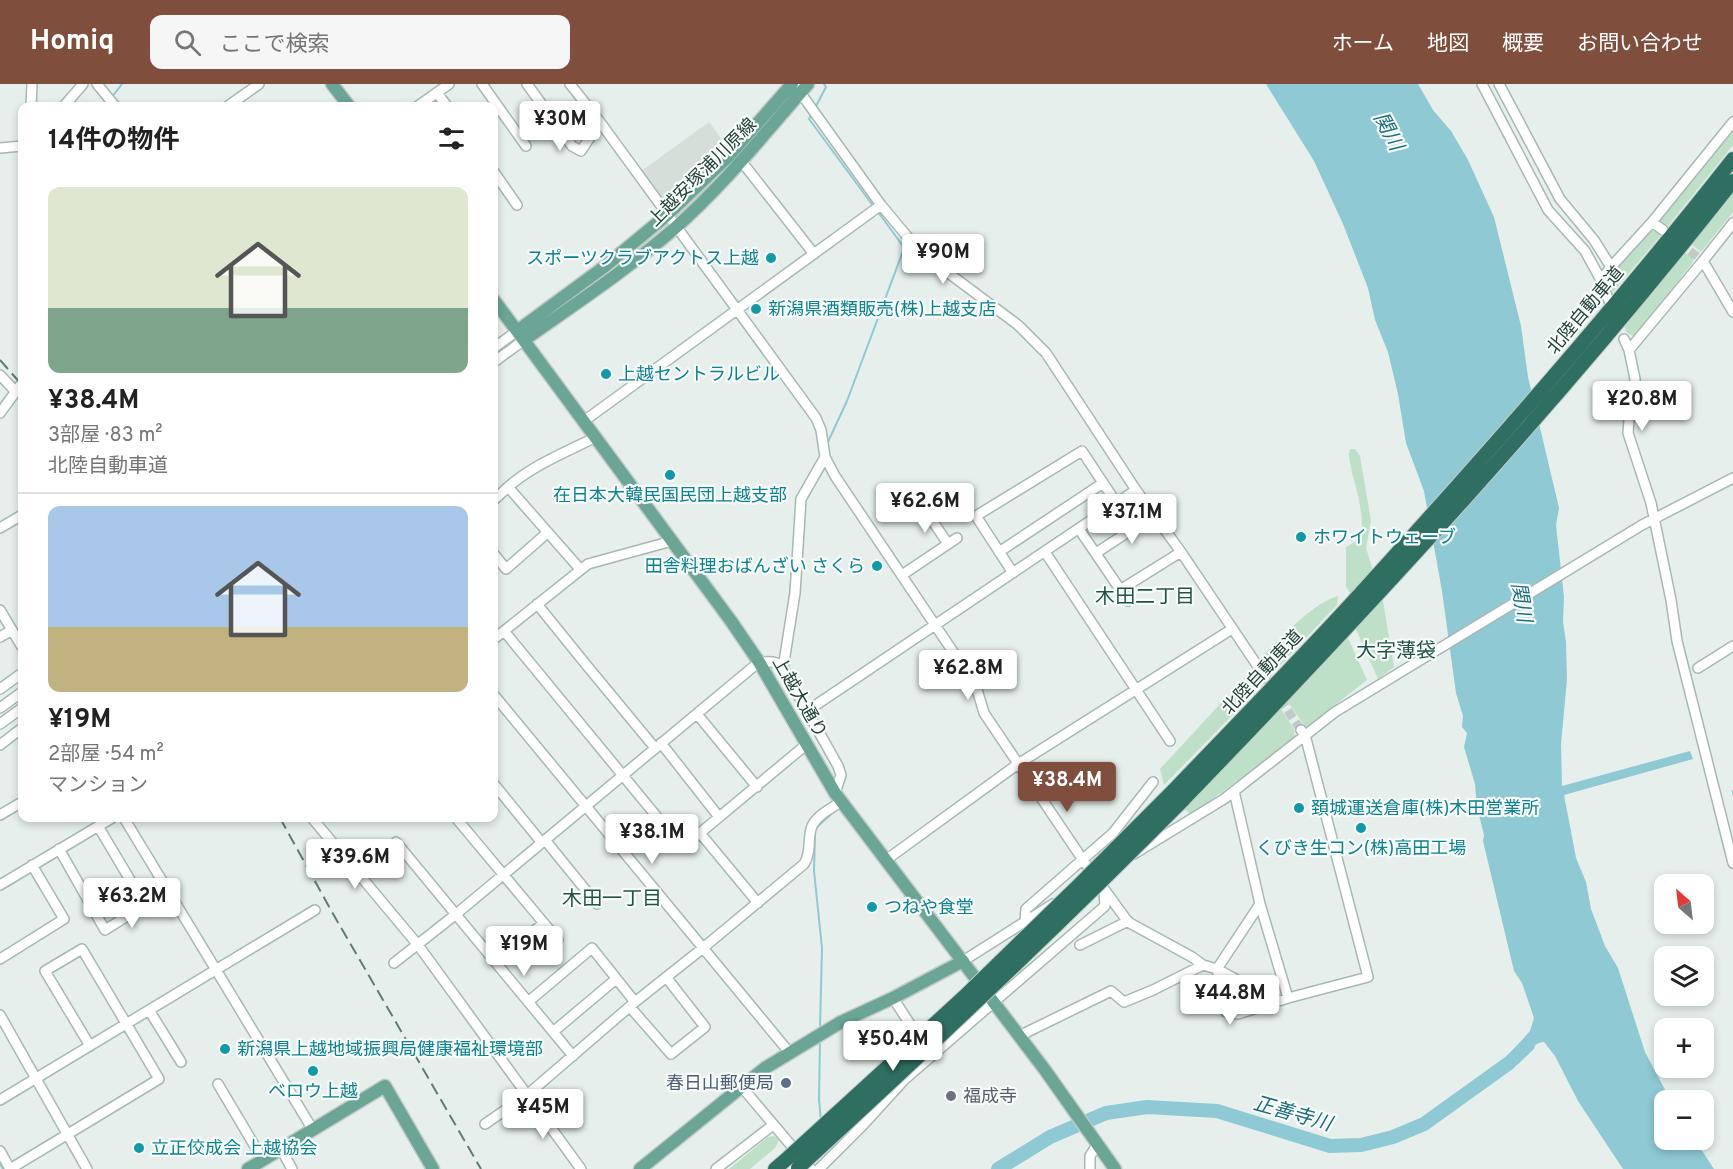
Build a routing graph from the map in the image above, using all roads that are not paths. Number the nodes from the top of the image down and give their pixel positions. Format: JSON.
{"nodes":[{"id":1,"x":32,"y":84,"type":"edge"},
{"id":2,"x":83,"y":84,"type":"edge"},
{"id":3,"x":97,"y":84,"type":"edge"},
{"id":4,"x":259,"y":84,"type":"edge"},
{"id":5,"x":332,"y":84,"type":"edge"},
{"id":6,"x":449,"y":84,"type":"edge"},
{"id":7,"x":482,"y":84,"type":"edge"},
{"id":8,"x":527,"y":84,"type":"edge"},
{"id":9,"x":570,"y":84,"type":"edge"},
{"id":10,"x":1482,"y":84,"type":"edge"},
{"id":11,"x":1499,"y":84,"type":"edge"},
{"id":12,"x":799,"y":86,"type":"edge"},
{"id":13,"x":437,"y":93,"type":"junction"},
{"id":14,"x":31,"y":102,"type":"edge"},
{"id":15,"x":67,"y":102,"type":"edge"},
{"id":16,"x":110,"y":102,"type":"edge"},
{"id":17,"x":234,"y":102,"type":"edge"},
{"id":18,"x":346,"y":102,"type":"edge"},
{"id":19,"x":424,"y":102,"type":"edge"},
{"id":20,"x":444,"y":102,"type":"edge"},
{"id":21,"x":495,"y":102,"type":"edge"},
{"id":22,"x":498,"y":107,"type":"edge"},
{"id":23,"x":600,"y":122,"type":"junction"},
{"id":24,"x":1733,"y":122,"type":"edge"},
{"id":25,"x":18,"y":146,"type":"edge"},
{"id":26,"x":526,"y":146,"type":"dead end"},
{"id":27,"x":0,"y":148,"type":"edge"},
{"id":28,"x":1733,"y":159,"type":"edge"},
{"id":29,"x":742,"y":162,"type":"junction"},
{"id":30,"x":498,"y":178,"type":"edge"},
{"id":31,"x":1733,"y":181,"type":"edge"},
{"id":32,"x":517,"y":205,"type":"dead end"},
{"id":33,"x":881,"y":205,"type":"junction"},
{"id":34,"x":667,"y":215,"type":"junction"},
{"id":35,"x":1652,"y":222,"type":"junction"},
{"id":36,"x":1733,"y":223,"type":"edge"},
{"id":37,"x":676,"y":227,"type":"junction"},
{"id":38,"x":1663,"y":230,"type":"dead end"},
{"id":39,"x":814,"y":254,"type":"junction"},
{"id":40,"x":1703,"y":261,"type":"junction"},
{"id":41,"x":1611,"y":267,"type":"junction"},
{"id":42,"x":1601,"y":280,"type":"junction"},
{"id":43,"x":1609,"y":301,"type":"dead end"},
{"id":44,"x":498,"y":306,"type":"edge"},
{"id":45,"x":736,"y":311,"type":"junction"},
{"id":46,"x":1733,"y":312,"type":"edge"},
{"id":47,"x":520,"y":336,"type":"junction"},
{"id":48,"x":1624,"y":339,"type":"dead end"},
{"id":49,"x":498,"y":346,"type":"edge"},
{"id":50,"x":1629,"y":350,"type":"junction"},
{"id":51,"x":498,"y":358,"type":"edge"},
{"id":52,"x":0,"y":375,"type":"edge"},
{"id":53,"x":18,"y":389,"type":"edge"},
{"id":54,"x":16,"y":392,"type":"junction"},
{"id":55,"x":0,"y":413,"type":"edge"},
{"id":56,"x":584,"y":421,"type":"junction"},
{"id":57,"x":596,"y":437,"type":"junction"},
{"id":58,"x":825,"y":457,"type":"junction"},
{"id":59,"x":1733,"y":478,"type":"edge"},
{"id":60,"x":1103,"y":483,"type":"junction"},
{"id":61,"x":508,"y":487,"type":"junction"},
{"id":62,"x":1136,"y":490,"type":"junction"},
{"id":63,"x":498,"y":496,"type":"edge"},
{"id":64,"x":1117,"y":504,"type":"junction"},
{"id":65,"x":924,"y":508,"type":"dead end"},
{"id":66,"x":1154,"y":515,"type":"junction"},
{"id":67,"x":18,"y":517,"type":"edge"},
{"id":68,"x":1654,"y":518,"type":"junction"},
{"id":69,"x":0,"y":528,"type":"edge"},
{"id":70,"x":1079,"y":529,"type":"junction"},
{"id":71,"x":547,"y":533,"type":"junction"},
{"id":72,"x":672,"y":541,"type":"junction"},
{"id":73,"x":999,"y":552,"type":"junction"},
{"id":74,"x":1045,"y":552,"type":"junction"},
{"id":75,"x":1180,"y":552,"type":"junction"},
{"id":76,"x":1096,"y":553,"type":"junction"},
{"id":77,"x":498,"y":559,"type":"edge"},
{"id":78,"x":579,"y":569,"type":"junction"},
{"id":79,"x":1013,"y":573,"type":"junction"},
{"id":80,"x":902,"y":575,"type":"junction"},
{"id":81,"x":1120,"y":590,"type":"junction"},
{"id":82,"x":1128,"y":601,"type":"dead end"},
{"id":83,"x":537,"y":604,"type":"junction"},
{"id":84,"x":0,"y":610,"type":"edge"},
{"id":85,"x":936,"y":625,"type":"junction"},
{"id":86,"x":1232,"y":629,"type":"junction"},
{"id":87,"x":12,"y":630,"type":"junction"},
{"id":88,"x":504,"y":631,"type":"junction"},
{"id":89,"x":498,"y":636,"type":"edge"},
{"id":90,"x":0,"y":637,"type":"edge"},
{"id":91,"x":18,"y":640,"type":"edge"},
{"id":92,"x":1733,"y":646,"type":"edge"},
{"id":93,"x":759,"y":663,"type":"junction"},
{"id":94,"x":783,"y":668,"type":"junction"},
{"id":95,"x":1698,"y":668,"type":"dead end"},
{"id":96,"x":18,"y":676,"type":"edge"},
{"id":97,"x":1264,"y":677,"type":"tunnel mouth"},
{"id":98,"x":0,"y":689,"type":"edge"},
{"id":99,"x":1137,"y":690,"type":"junction"},
{"id":100,"x":18,"y":695,"type":"edge"},
{"id":101,"x":498,"y":700,"type":"edge"},
{"id":102,"x":502,"y":706,"type":"junction"},
{"id":103,"x":0,"y":708,"type":"edge"},
{"id":104,"x":498,"y":710,"type":"edge"},
{"id":105,"x":18,"y":711,"type":"edge"},
{"id":106,"x":807,"y":711,"type":"junction"},
{"id":107,"x":697,"y":714,"type":"junction"},
{"id":108,"x":0,"y":724,"type":"edge"},
{"id":109,"x":18,"y":731,"type":"edge"},
{"id":110,"x":1303,"y":733,"type":"junction"},
{"id":111,"x":1170,"y":741,"type":"dead end"},
{"id":112,"x":807,"y":744,"type":"junction"},
{"id":113,"x":0,"y":745,"type":"edge"},
{"id":114,"x":658,"y":745,"type":"junction"},
{"id":115,"x":1018,"y":764,"type":"junction"},
{"id":116,"x":623,"y":775,"type":"junction"},
{"id":117,"x":1153,"y":782,"type":"dead end"},
{"id":118,"x":757,"y":787,"type":"junction"},
{"id":119,"x":498,"y":789,"type":"edge"},
{"id":120,"x":1234,"y":792,"type":"junction"},
{"id":121,"x":1178,"y":795,"type":"junction"},
{"id":122,"x":838,"y":797,"type":"junction"},
{"id":123,"x":18,"y":804,"type":"edge"},
{"id":124,"x":585,"y":807,"type":"junction"},
{"id":125,"x":0,"y":815,"type":"edge"},
{"id":126,"x":720,"y":817,"type":"junction"},
{"id":127,"x":105,"y":822,"type":"edge"},
{"id":128,"x":126,"y":822,"type":"edge"},
{"id":129,"x":315,"y":822,"type":"edge"},
{"id":130,"x":459,"y":822,"type":"edge"},
{"id":131,"x":98,"y":826,"type":"junction"},
{"id":132,"x":700,"y":833,"type":"junction"},
{"id":133,"x":543,"y":841,"type":"junction"},
{"id":134,"x":396,"y":842,"type":"dead end"},
{"id":135,"x":58,"y":849,"type":"junction"},
{"id":136,"x":886,"y":860,"type":"junction"},
{"id":137,"x":1083,"y":860,"type":"junction"},
{"id":138,"x":1733,"y":863,"type":"edge"},
{"id":139,"x":32,"y":865,"type":"junction"},
{"id":140,"x":504,"y":874,"type":"junction"},
{"id":141,"x":1096,"y":877,"type":"junction"},
{"id":142,"x":0,"y":885,"type":"edge"},
{"id":143,"x":1103,"y":888,"type":"junction"},
{"id":144,"x":758,"y":903,"type":"junction"},
{"id":145,"x":597,"y":904,"type":"dead end"},
{"id":146,"x":1260,"y":904,"type":"junction"},
{"id":147,"x":315,"y":910,"type":"dead end"},
{"id":148,"x":455,"y":915,"type":"junction"},
{"id":149,"x":1128,"y":921,"type":"junction"},
{"id":150,"x":1024,"y":922,"type":"junction"},
{"id":151,"x":543,"y":923,"type":"junction"},
{"id":152,"x":558,"y":940,"type":"dead end"},
{"id":153,"x":418,"y":945,"type":"junction"},
{"id":154,"x":1080,"y":945,"type":"dead end"},
{"id":155,"x":703,"y":948,"type":"junction"},
{"id":156,"x":0,"y":959,"type":"edge"},
{"id":157,"x":963,"y":961,"type":"junction"},
{"id":158,"x":495,"y":962,"type":"junction"},
{"id":159,"x":394,"y":963,"type":"dead end"},
{"id":160,"x":1203,"y":965,"type":"junction"},
{"id":161,"x":1217,"y":969,"type":"junction"},
{"id":162,"x":216,"y":970,"type":"junction"},
{"id":163,"x":666,"y":977,"type":"junction"},
{"id":164,"x":616,"y":979,"type":"junction"},
{"id":165,"x":893,"y":998,"type":"junction"},
{"id":166,"x":1288,"y":998,"type":"junction"},
{"id":167,"x":528,"y":1002,"type":"junction"},
{"id":168,"x":994,"y":1002,"type":"junction"},
{"id":169,"x":1271,"y":1003,"type":"junction"},
{"id":170,"x":633,"y":1005,"type":"junction"},
{"id":171,"x":149,"y":1010,"type":"junction"},
{"id":172,"x":0,"y":1015,"type":"edge"},
{"id":173,"x":127,"y":1024,"type":"junction"},
{"id":174,"x":553,"y":1032,"type":"junction"},
{"id":175,"x":1018,"y":1036,"type":"junction"},
{"id":176,"x":90,"y":1046,"type":"junction"},
{"id":177,"x":789,"y":1052,"type":"junction"},
{"id":178,"x":573,"y":1056,"type":"junction"},
{"id":179,"x":931,"y":1057,"type":"junction"},
{"id":180,"x":181,"y":1062,"type":"dead end"},
{"id":181,"x":35,"y":1079,"type":"junction"},
{"id":182,"x":218,"y":1084,"type":"dead end"},
{"id":183,"x":741,"y":1086,"type":"junction"},
{"id":184,"x":527,"y":1095,"type":"junction"},
{"id":185,"x":0,"y":1100,"type":"edge"},
{"id":186,"x":485,"y":1124,"type":"dead end"},
{"id":187,"x":773,"y":1125,"type":"junction"},
{"id":188,"x":313,"y":1130,"type":"junction"},
{"id":189,"x":67,"y":1135,"type":"junction"},
{"id":190,"x":1094,"y":1139,"type":"junction"},
{"id":191,"x":281,"y":1149,"type":"junction"},
{"id":192,"x":0,"y":1151,"type":"edge"},
{"id":193,"x":264,"y":1160,"type":"junction"},
{"id":194,"x":799,"y":1166,"type":"edge"},
{"id":195,"x":10,"y":1169,"type":"edge"},
{"id":196,"x":87,"y":1169,"type":"edge"},
{"id":197,"x":248,"y":1169,"type":"edge"},
{"id":198,"x":292,"y":1169,"type":"edge"},
{"id":199,"x":433,"y":1169,"type":"edge"},
{"id":200,"x":581,"y":1169,"type":"edge"},
{"id":201,"x":640,"y":1169,"type":"edge"},
{"id":202,"x":716,"y":1169,"type":"edge"},
{"id":203,"x":775,"y":1169,"type":"edge"},
{"id":204,"x":819,"y":1169,"type":"edge"},
{"id":205,"x":1090,"y":1169,"type":"edge"},
{"id":206,"x":1115,"y":1169,"type":"edge"}],
"edges":[{"from":1,"to":14,"type":"street"},
{"from":2,"to":15,"type":"street"},
{"from":3,"to":16,"type":"street"},
{"from":4,"to":17,"type":"street"},
{"from":5,"to":18,"type":"main road"},
{"from":6,"to":13,"type":"street"},
{"from":7,"to":21,"type":"street"},
{"from":8,"to":23,"type":"street"},
{"from":9,"to":23,"type":"street"},
{"from":10,"to":42,"type":"street"},
{"from":11,"to":41,"type":"street"},
{"from":12,"to":29,"type":"main road","name":"上越安塚浦川原線"},
{"from":12,"to":33,"type":"street"},
{"from":12,"to":34,"type":"main road","name":"上越安塚浦川原線"},
{"from":13,"to":19,"type":"street"},
{"from":13,"to":20,"type":"street"},
{"from":22,"to":26,"type":"street"},
{"from":23,"to":34,"type":"street"},
{"from":24,"to":35,"type":"street"},
{"from":25,"to":27,"type":"street"},
{"from":28,"to":121,"type":"highway","name":"北陸自動車道"},
{"from":29,"to":37,"type":"main road","name":"上越安塚浦川原線"},
{"from":29,"to":39,"type":"street"},
{"from":30,"to":32,"type":"street"},
{"from":31,"to":121,"type":"highway","name":"北陸自動車道"},
{"from":33,"to":39,"type":"street"},
{"from":33,"to":62,"type":"street"},
{"from":34,"to":37,"type":"street"},
{"from":34,"to":47,"type":"main road","name":"上越安塚浦川原線"},
{"from":35,"to":38,"type":"street"},
{"from":35,"to":41,"type":"street"},
{"from":36,"to":40,"type":"street"},
{"from":37,"to":45,"type":"street"},
{"from":37,"to":47,"type":"main road","name":"上越安塚浦川原線"},
{"from":39,"to":45,"type":"street"},
{"from":40,"to":46,"type":"street"},
{"from":40,"to":50,"type":"street"},
{"from":41,"to":42,"type":"street"},
{"from":42,"to":43,"type":"street"},
{"from":44,"to":47,"type":"main road","name":"上越大通り"},
{"from":45,"to":56,"type":"street"},
{"from":45,"to":58,"type":"street"},
{"from":47,"to":49,"type":"street"},
{"from":47,"to":51,"type":"street"},
{"from":47,"to":56,"type":"main road","name":"上越大通り"},
{"from":48,"to":50,"type":"street"},
{"from":50,"to":68,"type":"street"},
{"from":52,"to":54,"type":"street"},
{"from":53,"to":54,"type":"street"},
{"from":54,"to":55,"type":"street"},
{"from":56,"to":57,"type":"main road","name":"上越大通り"},
{"from":57,"to":61,"type":"street"},
{"from":57,"to":72,"type":"main road","name":"上越大通り"},
{"from":58,"to":80,"type":"street"},
{"from":58,"to":94,"type":"street"},
{"from":59,"to":68,"type":"street"},
{"from":60,"to":64,"type":"street"},
{"from":60,"to":73,"type":"street"},
{"from":60,"to":73,"type":"street"},
{"from":61,"to":63,"type":"street"},
{"from":61,"to":71,"type":"street"},
{"from":62,"to":64,"type":"street"},
{"from":62,"to":66,"type":"street"},
{"from":64,"to":70,"type":"street"},
{"from":65,"to":80,"type":"street"},
{"from":66,"to":75,"type":"street"},
{"from":66,"to":76,"type":"street"},
{"from":67,"to":69,"type":"street"},
{"from":68,"to":110,"type":"street"},
{"from":68,"to":138,"type":"street"},
{"from":70,"to":74,"type":"street"},
{"from":70,"to":76,"type":"street"},
{"from":71,"to":77,"type":"street"},
{"from":71,"to":78,"type":"street"},
{"from":72,"to":78,"type":"street"},
{"from":72,"to":93,"type":"main road","name":"上越大通り"},
{"from":73,"to":79,"type":"street"},
{"from":74,"to":79,"type":"street"},
{"from":74,"to":99,"type":"street"},
{"from":75,"to":81,"type":"street"},
{"from":75,"to":86,"type":"street"},
{"from":76,"to":81,"type":"street"},
{"from":78,"to":83,"type":"street"},
{"from":79,"to":85,"type":"street"},
{"from":80,"to":85,"type":"street"},
{"from":81,"to":82,"type":"street"},
{"from":83,"to":88,"type":"street"},
{"from":83,"to":114,"type":"street"},
{"from":84,"to":87,"type":"street"},
{"from":85,"to":106,"type":"street"},
{"from":85,"to":115,"type":"street"},
{"from":86,"to":97,"type":"street"},
{"from":86,"to":99,"type":"street"},
{"from":87,"to":90,"type":"street"},
{"from":87,"to":91,"type":"street"},
{"from":88,"to":89,"type":"street"},
{"from":88,"to":116,"type":"street"},
{"from":92,"to":95,"type":"street"},
{"from":93,"to":94,"type":"street"},
{"from":93,"to":107,"type":"street"},
{"from":93,"to":112,"type":"main road","name":"上越大通り"},
{"from":94,"to":106,"type":"street"},
{"from":96,"to":98,"type":"street"},
{"from":99,"to":111,"type":"street"},
{"from":99,"to":115,"type":"street"},
{"from":100,"to":103,"type":"street"},
{"from":101,"to":102,"type":"street"},
{"from":102,"to":104,"type":"street"},
{"from":102,"to":124,"type":"street"},
{"from":105,"to":108,"type":"street"},
{"from":106,"to":122,"type":"street"},
{"from":107,"to":114,"type":"street"},
{"from":107,"to":118,"type":"street"},
{"from":109,"to":113,"type":"street"},
{"from":110,"to":120,"type":"street"},
{"from":110,"to":166,"type":"street"},
{"from":112,"to":118,"type":"street"},
{"from":112,"to":122,"type":"main road","name":"上越大通り"},
{"from":114,"to":116,"type":"street"},
{"from":114,"to":126,"type":"street"},
{"from":115,"to":136,"type":"street"},
{"from":115,"to":137,"type":"street"},
{"from":116,"to":124,"type":"street"},
{"from":116,"to":132,"type":"street"},
{"from":117,"to":137,"type":"street"},
{"from":118,"to":126,"type":"street"},
{"from":119,"to":133,"type":"street"},
{"from":120,"to":141,"type":"street"},
{"from":120,"to":146,"type":"street"},
{"from":121,"to":194,"type":"highway","name":"北陸自動車道","bridge":true},
{"from":122,"to":136,"type":"main road","name":"上越大通り"},
{"from":122,"to":144,"type":"street"},
{"from":123,"to":125,"type":"street"},
{"from":124,"to":133,"type":"street"},
{"from":124,"to":155,"type":"street"},
{"from":126,"to":132,"type":"street"},
{"from":127,"to":131,"type":"street"},
{"from":128,"to":162,"type":"street"},
{"from":129,"to":153,"type":"street"},
{"from":130,"to":140,"type":"street"},
{"from":131,"to":135,"type":"street"},
{"from":131,"to":135,"type":"street"},
{"from":132,"to":144,"type":"street"},
{"from":133,"to":140,"type":"street"},
{"from":133,"to":145,"type":"street"},
{"from":134,"to":148,"type":"street"},
{"from":135,"to":139,"type":"street"},
{"from":136,"to":157,"type":"main road","name":"上越大通り"},
{"from":137,"to":141,"type":"street"},
{"from":137,"to":150,"type":"street"},
{"from":139,"to":142,"type":"street"},
{"from":139,"to":156,"type":"street"},
{"from":140,"to":148,"type":"street"},
{"from":140,"to":151,"type":"street"},
{"from":141,"to":143,"type":"street"},
{"from":141,"to":150,"type":"street"},
{"from":143,"to":149,"type":"street"},
{"from":143,"to":168,"type":"street"},
{"from":144,"to":155,"type":"street"},
{"from":146,"to":161,"type":"street"},
{"from":146,"to":166,"type":"street"},
{"from":147,"to":162,"type":"street"},
{"from":148,"to":153,"type":"street"},
{"from":148,"to":158,"type":"street"},
{"from":149,"to":154,"type":"street"},
{"from":149,"to":160,"type":"street"},
{"from":150,"to":157,"type":"street"},
{"from":151,"to":152,"type":"street"},
{"from":151,"to":158,"type":"street"},
{"from":153,"to":159,"type":"street"},
{"from":153,"to":184,"type":"street"},
{"from":155,"to":163,"type":"street"},
{"from":155,"to":177,"type":"street"},
{"from":157,"to":165,"type":"main road"},
{"from":157,"to":168,"type":"main road","name":"上越大通り"},
{"from":158,"to":167,"type":"street"},
{"from":160,"to":161,"type":"street"},
{"from":160,"to":175,"type":"street"},
{"from":161,"to":169,"type":"street"},
{"from":161,"to":169,"type":"street"},
{"from":162,"to":171,"type":"street"},
{"from":162,"to":188,"type":"street"},
{"from":163,"to":170,"type":"street"},
{"from":163,"to":170,"type":"street"},
{"from":164,"to":167,"type":"street"},
{"from":164,"to":170,"type":"street"},
{"from":164,"to":174,"type":"street"},
{"from":165,"to":177,"type":"main road"},
{"from":165,"to":179,"type":"street"},
{"from":166,"to":169,"type":"street"},
{"from":167,"to":174,"type":"street"},
{"from":168,"to":175,"type":"main road","name":"上越大通り"},
{"from":168,"to":179,"type":"street"},
{"from":170,"to":178,"type":"street"},
{"from":171,"to":173,"type":"street"},
{"from":171,"to":180,"type":"street"},
{"from":172,"to":181,"type":"street"},
{"from":173,"to":176,"type":"street"},
{"from":173,"to":176,"type":"street"},
{"from":173,"to":189,"type":"street"},
{"from":174,"to":178,"type":"street"},
{"from":175,"to":190,"type":"main road","name":"上越大通り"},
{"from":176,"to":181,"type":"street"},
{"from":177,"to":183,"type":"main road"},
{"from":178,"to":184,"type":"street"},
{"from":179,"to":204,"type":"street"},
{"from":181,"to":185,"type":"street"},
{"from":181,"to":189,"type":"street"},
{"from":182,"to":193,"type":"street"},
{"from":183,"to":187,"type":"street"},
{"from":183,"to":201,"type":"main road"},
{"from":184,"to":186,"type":"street"},
{"from":184,"to":200,"type":"street"},
{"from":187,"to":194,"type":"street"},
{"from":187,"to":202,"type":"street"},
{"from":188,"to":191,"type":"main road"},
{"from":188,"to":199,"type":"main road"},
{"from":189,"to":195,"type":"street"},
{"from":189,"to":196,"type":"street"},
{"from":190,"to":205,"type":"street"},
{"from":190,"to":206,"type":"main road"},
{"from":191,"to":193,"type":"main road"},
{"from":191,"to":198,"type":"street"},
{"from":192,"to":195,"type":"street"},
{"from":193,"to":197,"type":"main road"},
{"from":194,"to":203,"type":"highway","name":"北陸自動車道"}]}
